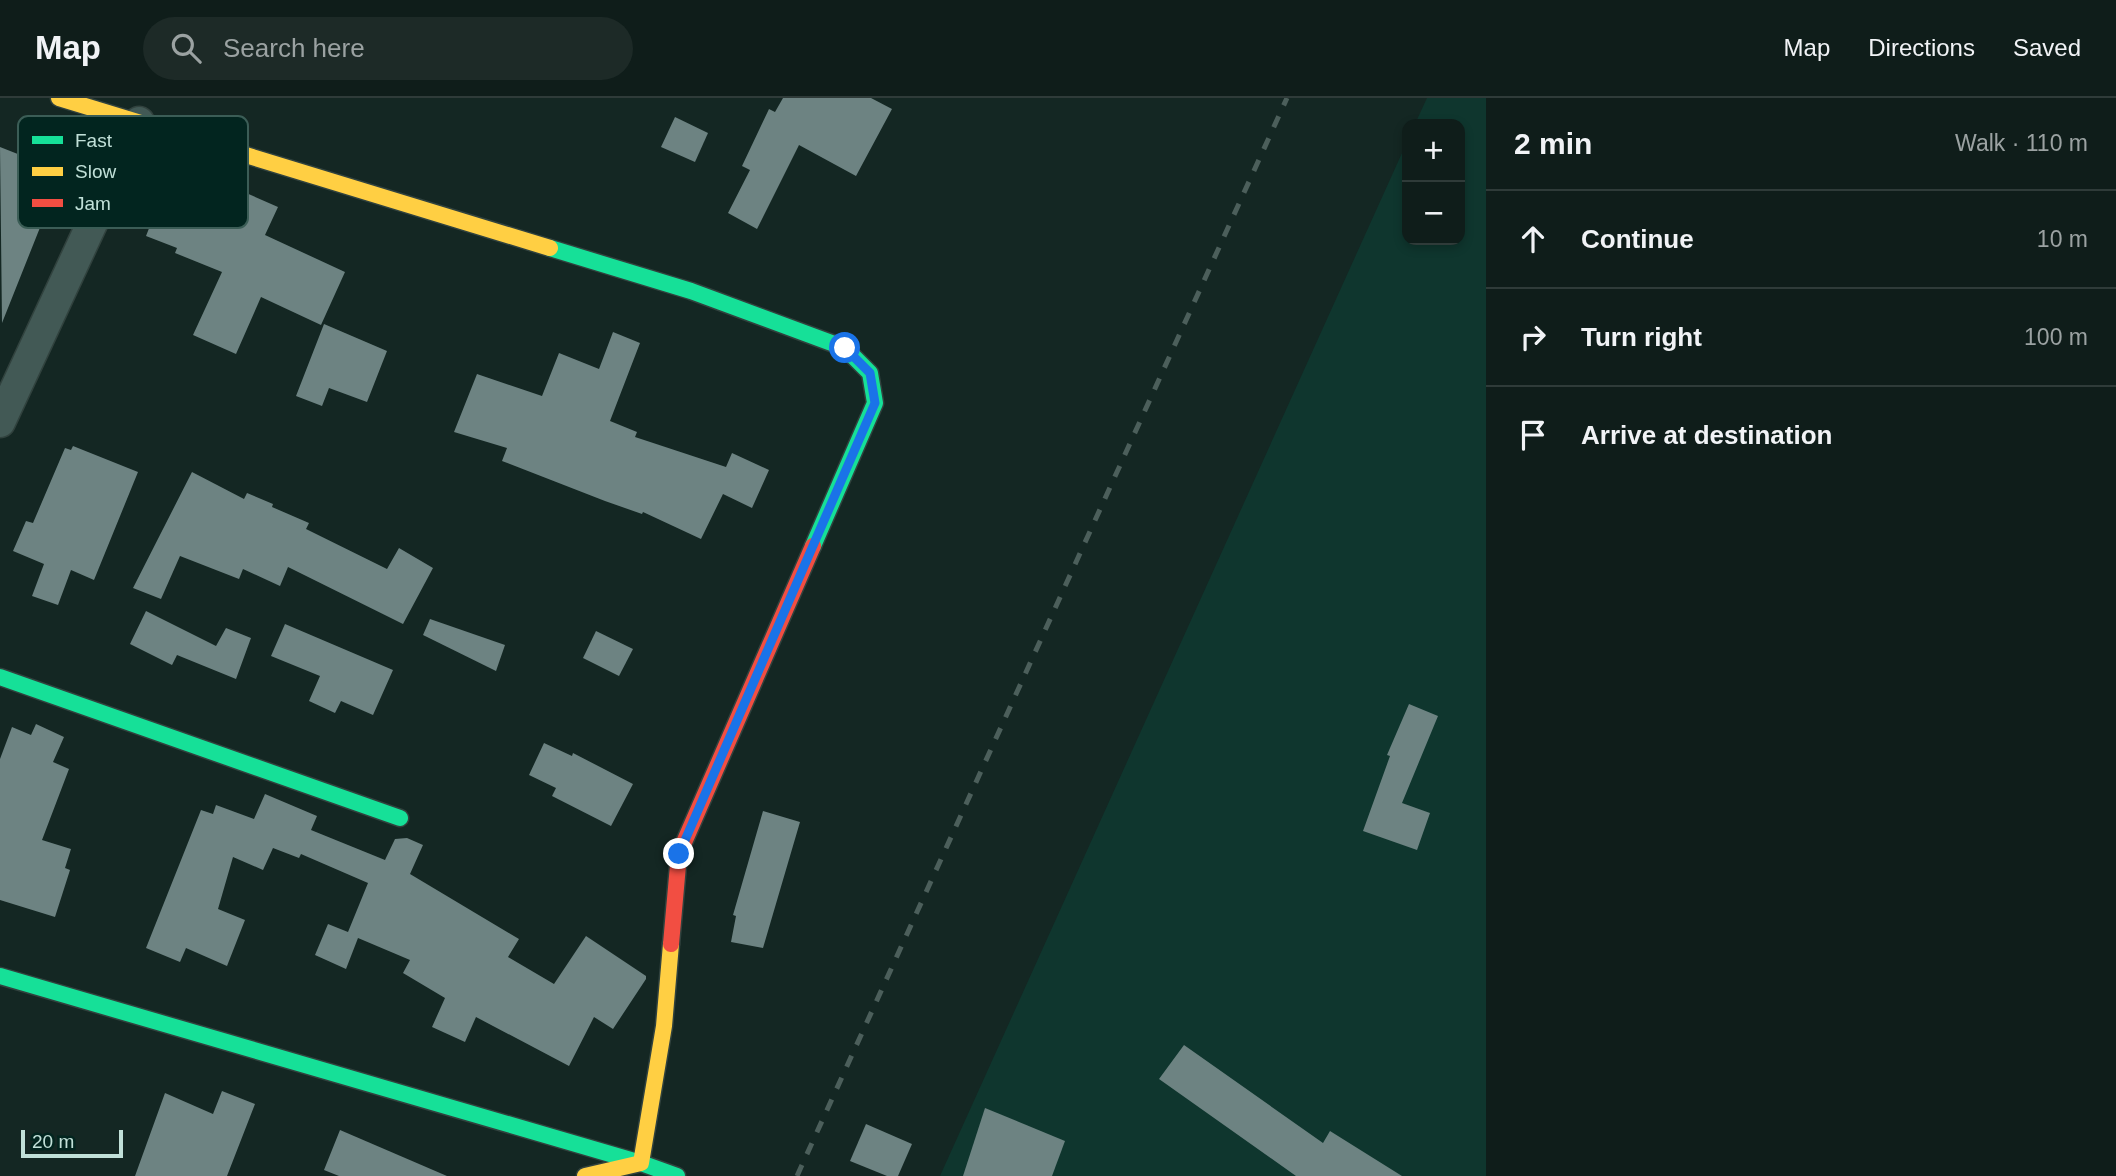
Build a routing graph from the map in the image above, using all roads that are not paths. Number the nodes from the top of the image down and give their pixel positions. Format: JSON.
{"nodes":[{"id":1,"x":59,"y":98,"type":"edge"},
{"id":2,"x":119,"y":116,"type":"edge"},
{"id":3,"x":248,"y":155,"type":"edge"},
{"id":4,"x":90,"y":228,"type":"edge"},
{"id":5,"x":0,"y":422,"type":"edge"},
{"id":6,"x":0,"y":677,"type":"edge"},
{"id":7,"x":400,"y":818,"type":"dead end"},
{"id":8,"x":0,"y":975,"type":"edge"},
{"id":9,"x":641,"y":1163,"type":"junction"},
{"id":10,"x":585,"y":1176,"type":"edge"},
{"id":11,"x":677,"y":1176,"type":"edge"}],
"edges":[{"from":1,"to":2,"type":"street"},
{"from":3,"to":9,"type":"street"},
{"from":4,"to":5,"type":"street"},
{"from":6,"to":7,"type":"street"},
{"from":8,"to":9,"type":"street"},
{"from":9,"to":10,"type":"street"},
{"from":9,"to":11,"type":"street"}]}
